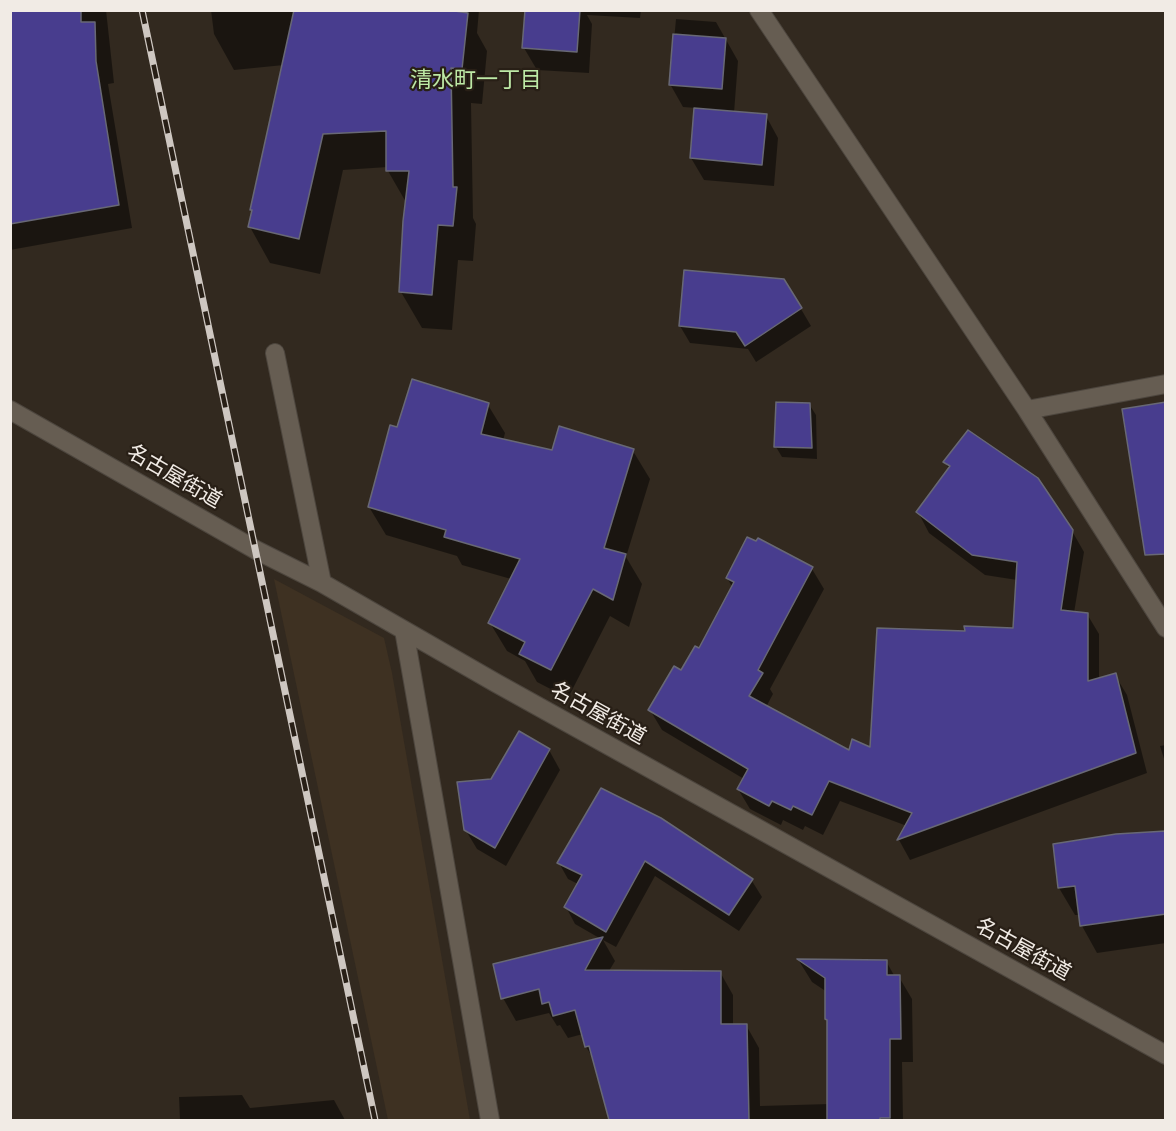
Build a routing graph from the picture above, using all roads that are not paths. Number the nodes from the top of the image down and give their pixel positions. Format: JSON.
{"nodes":[{"id":1,"x":766,"y":14,"type":"edge"},
{"id":2,"x":275,"y":353,"type":"dead end"},
{"id":3,"x":1166,"y":384,"type":"edge"},
{"id":4,"x":10,"y":410,"type":"edge"},
{"id":5,"x":1028,"y":410,"type":"junction"},
{"id":6,"x":322,"y":583,"type":"junction"},
{"id":7,"x":1166,"y":628,"type":"edge"},
{"id":8,"x":404,"y":630,"type":"junction"},
{"id":9,"x":1166,"y":1055,"type":"edge"},
{"id":10,"x":490,"y":1120,"type":"edge"}],
"edges":[{"from":1,"to":5,"type":"street"},
{"from":2,"to":6,"type":"street"},
{"from":3,"to":5,"type":"street"},
{"from":4,"to":6,"type":"street","name":"名古屋街道"},
{"from":5,"to":7,"type":"street"},
{"from":6,"to":8,"type":"street","name":"名古屋街道"},
{"from":8,"to":9,"type":"street","name":"名古屋街道"},
{"from":8,"to":10,"type":"street"}]}
